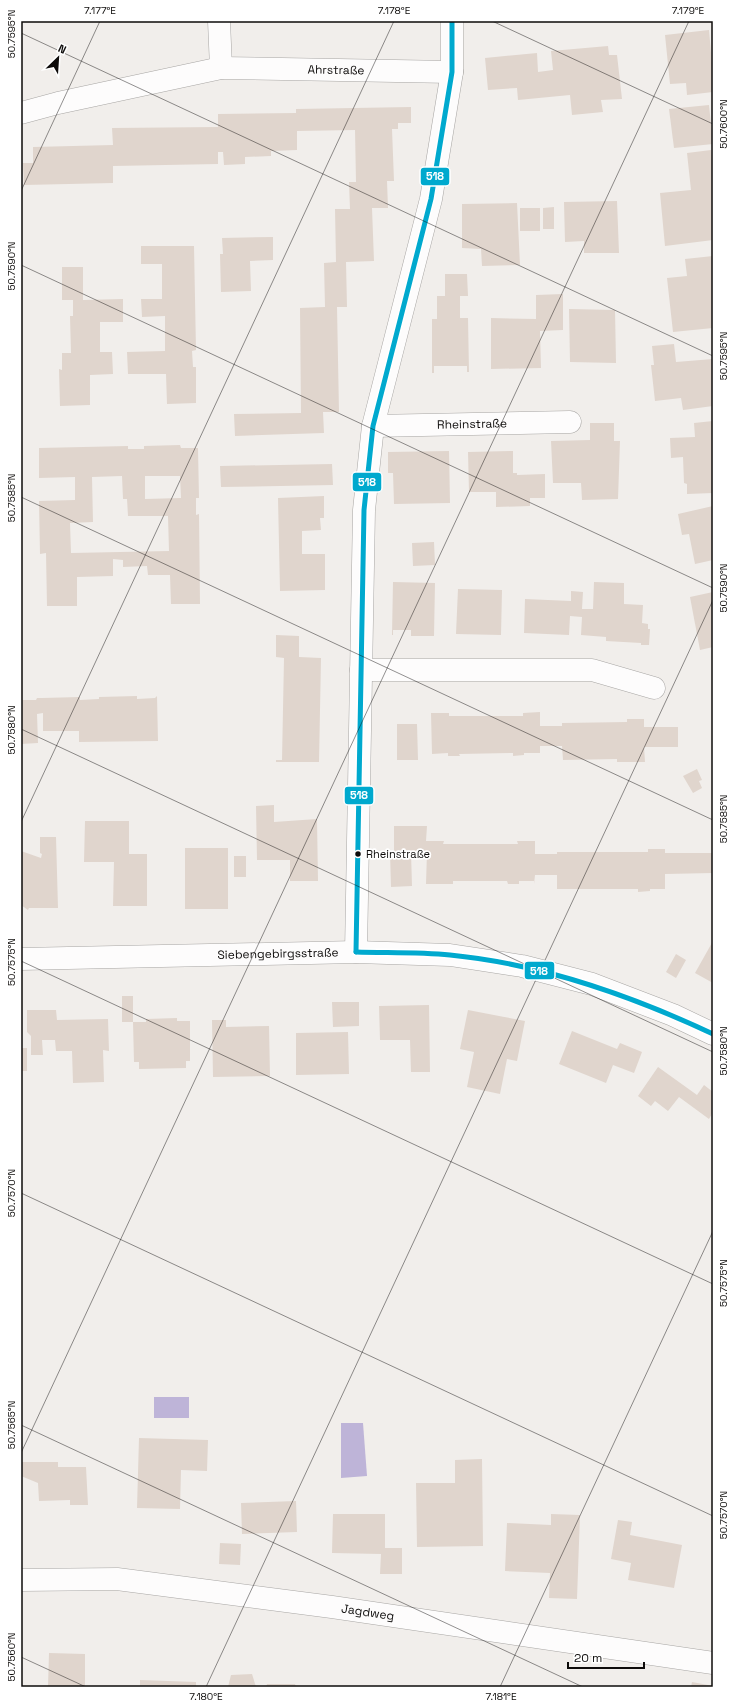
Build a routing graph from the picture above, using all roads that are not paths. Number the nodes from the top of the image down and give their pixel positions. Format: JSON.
{"nodes":[{"id":1,"x":219,"y":21,"type":"edge"},
{"id":2,"x":457,"y":22,"type":"edge"},
{"id":3,"x":221,"y":68,"type":"junction"},
{"id":4,"x":452,"y":72,"type":"junction"},
{"id":5,"x":21,"y":113,"type":"edge"},
{"id":6,"x":570,"y":422,"type":"dead end"},
{"id":7,"x":373,"y":426,"type":"junction"},
{"id":8,"x":361,"y":670,"type":"junction"},
{"id":9,"x":654,"y":688,"type":"dead end"},
{"id":10,"x":356,"y":952,"type":"junction"},
{"id":11,"x":21,"y":959,"type":"edge"},
{"id":12,"x":713,"y":1034,"type":"edge"},
{"id":13,"x":21,"y":1580,"type":"edge"},
{"id":14,"x":713,"y":1663,"type":"edge"}],
"edges":[{"from":1,"to":3,"type":"street"},
{"from":2,"to":4,"type":"street"},
{"from":3,"to":4,"type":"street","name":"Ahrstraße"},
{"from":3,"to":5,"type":"street","name":"Ahrstraße"},
{"from":4,"to":7,"type":"street"},
{"from":6,"to":7,"type":"street","name":"Rheinstraße"},
{"from":7,"to":8,"type":"street"},
{"from":8,"to":9,"type":"street"},
{"from":8,"to":10,"type":"street"},
{"from":10,"to":11,"type":"street","name":"Siebengebirgsstraße"},
{"from":10,"to":12,"type":"street","name":"Siebengebirgsstraße"},
{"from":13,"to":14,"type":"street","name":"Jagdweg"}]}
